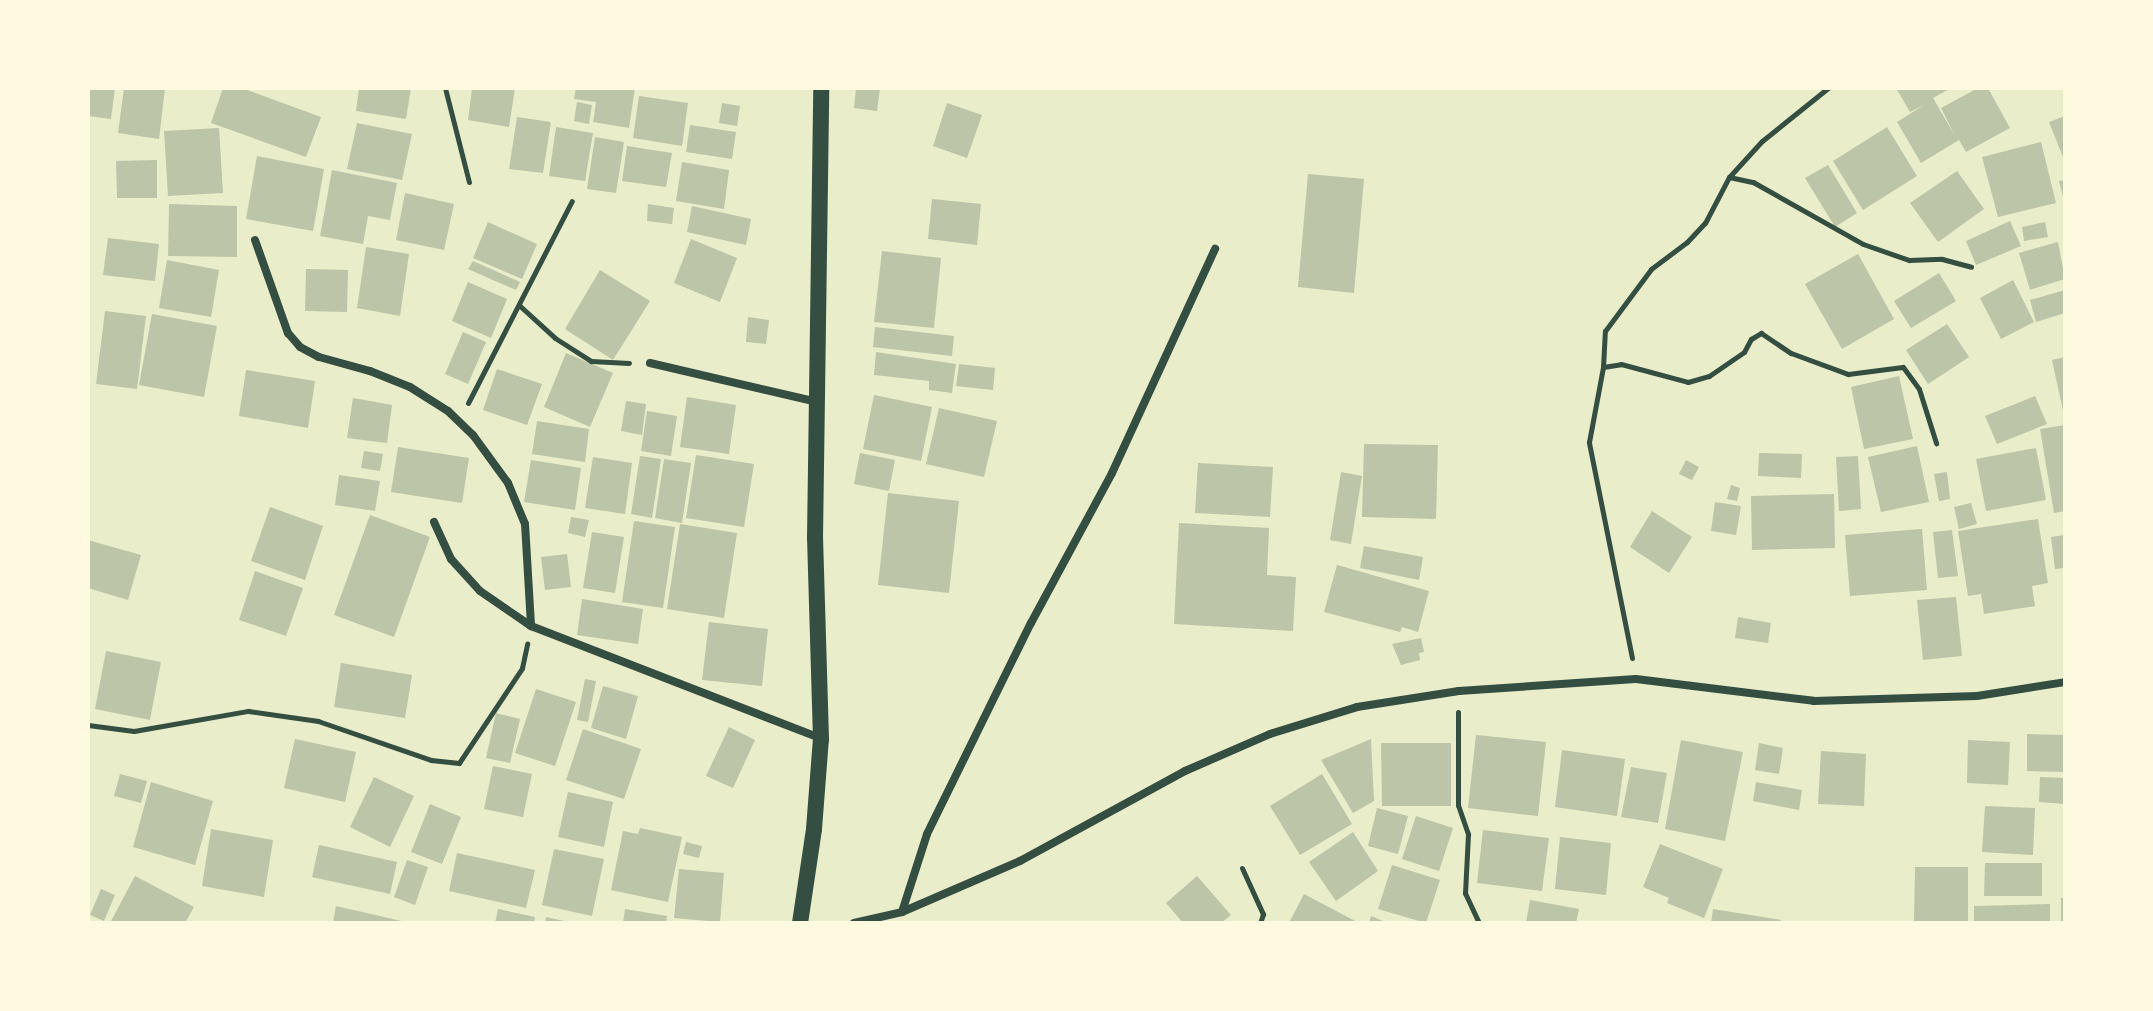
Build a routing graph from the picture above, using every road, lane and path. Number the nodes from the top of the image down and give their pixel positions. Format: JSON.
{"nodes":[{"id":1,"x":445,"y":88,"type":"edge"},
{"id":2,"x":821,"y":88,"type":"edge"},
{"id":3,"x":1828,"y":88,"type":"edge"},
{"id":4,"x":1729,"y":177,"type":"junction"},
{"id":5,"x":469,"y":182,"type":"dead end"},
{"id":6,"x":572,"y":201,"type":"dead end"},
{"id":7,"x":255,"y":240,"type":"dead end"},
{"id":8,"x":1215,"y":249,"type":"dead end"},
{"id":9,"x":1971,"y":267,"type":"dead end"},
{"id":10,"x":520,"y":306,"type":"junction"},
{"id":11,"x":650,"y":363,"type":"joint"},
{"id":12,"x":1603,"y":367,"type":"junction"},
{"id":13,"x":819,"y":402,"type":"junction"},
{"id":14,"x":459,"y":421,"type":"junction"},
{"id":15,"x":1936,"y":443,"type":"dead end"},
{"id":16,"x":434,"y":522,"type":"dead end"},
{"id":17,"x":531,"y":626,"type":"junction"},
{"id":18,"x":1636,"y":679,"type":"junction"},
{"id":19,"x":2065,"y":682,"type":"edge"},
{"id":20,"x":1459,"y":691,"type":"junction"},
{"id":21,"x":88,"y":725,"type":"edge"},
{"id":22,"x":821,"y":739,"type":"junction"},
{"id":23,"x":1242,"y":868,"type":"dead end"},
{"id":24,"x":902,"y":912,"type":"junction"},
{"id":25,"x":800,"y":923,"type":"edge"},
{"id":26,"x":854,"y":923,"type":"edge"},
{"id":27,"x":1260,"y":923,"type":"edge"},
{"id":28,"x":1479,"y":923,"type":"edge"}],
"edges":[{"from":1,"to":5,"type":"path"},
{"from":2,"to":13,"type":"main road"},
{"from":3,"to":4,"type":"path"},
{"from":4,"to":9,"type":"path"},
{"from":4,"to":12,"type":"path"},
{"from":6,"to":10,"type":"path"},
{"from":7,"to":14,"type":"street"},
{"from":8,"to":24,"type":"street"},
{"from":10,"to":11,"type":"path"},
{"from":10,"to":14,"type":"path"},
{"from":11,"to":13,"type":"street"},
{"from":12,"to":15,"type":"path"},
{"from":12,"to":18,"type":"path"},
{"from":13,"to":22,"type":"main road"},
{"from":14,"to":17,"type":"street"},
{"from":16,"to":17,"type":"street"},
{"from":17,"to":21,"type":"path"},
{"from":17,"to":22,"type":"street"},
{"from":18,"to":19,"type":"street"},
{"from":18,"to":20,"type":"street"},
{"from":20,"to":24,"type":"street"},
{"from":20,"to":28,"type":"path"},
{"from":22,"to":25,"type":"main road"},
{"from":23,"to":27,"type":"path"},
{"from":24,"to":26,"type":"street"}]}
